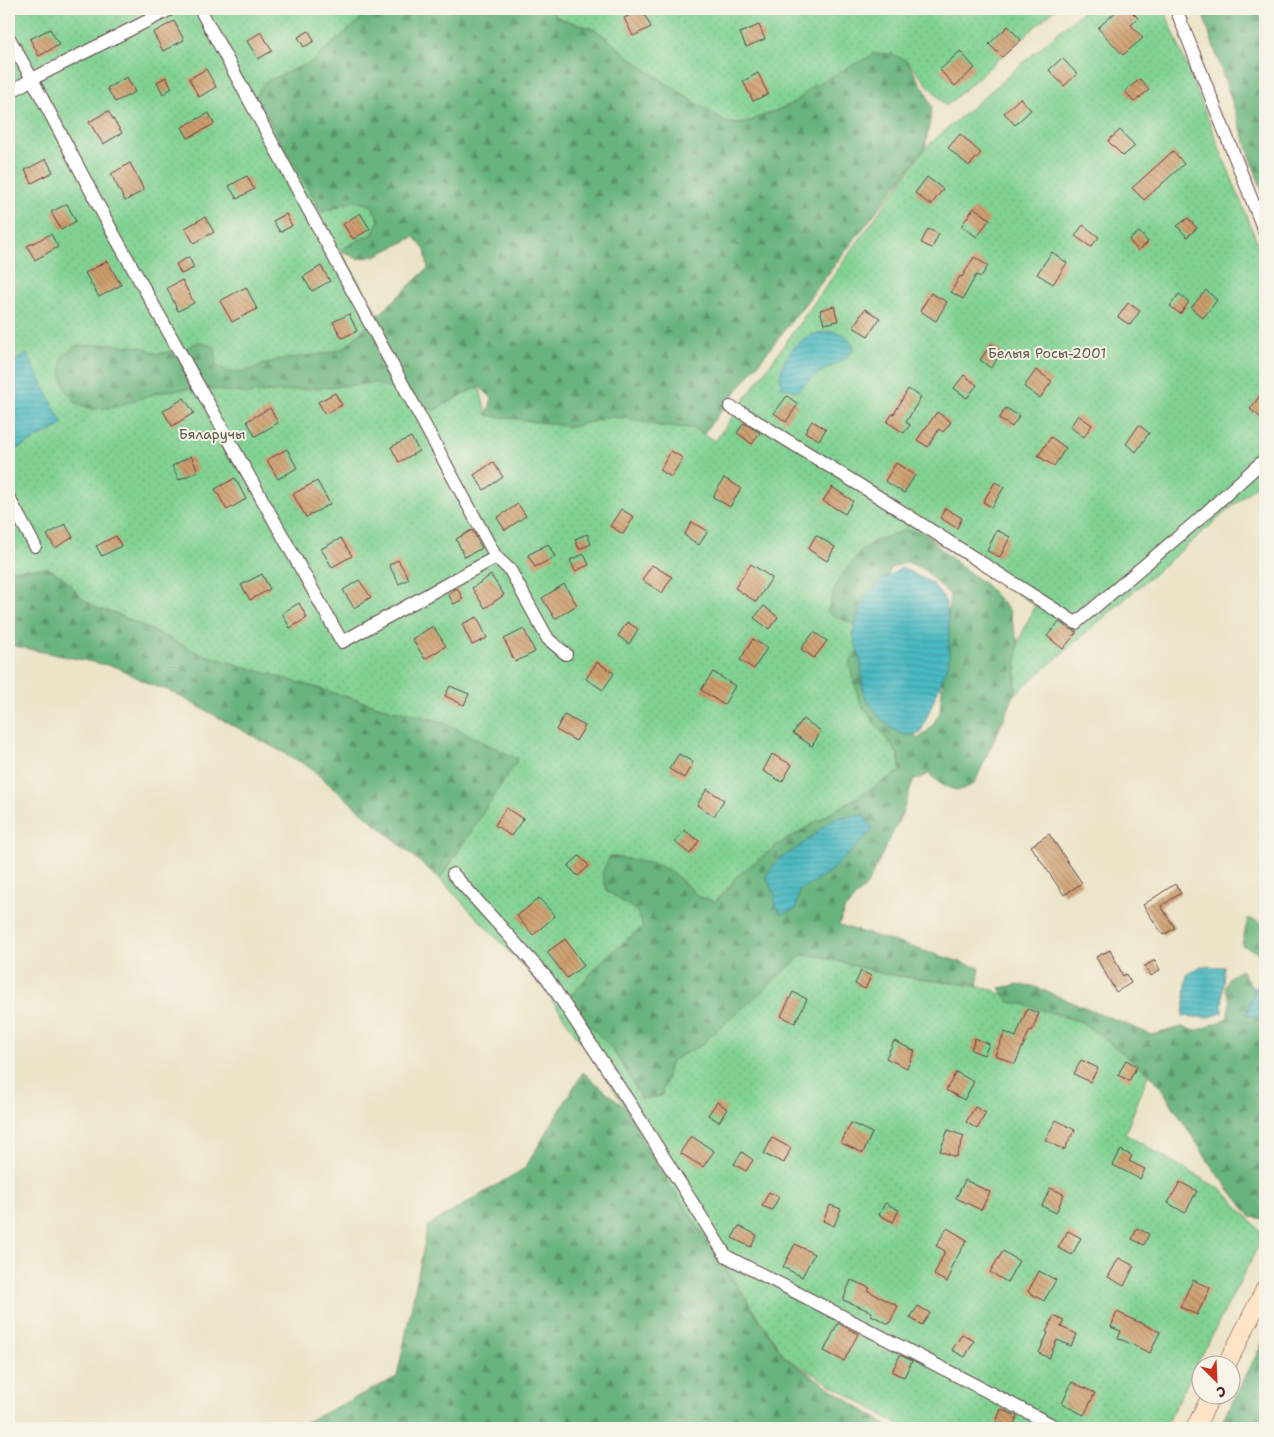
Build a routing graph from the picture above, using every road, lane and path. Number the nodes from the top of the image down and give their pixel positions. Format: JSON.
{"nodes":[{"id":1,"x":171,"y":9,"type":"edge"},
{"id":2,"x":200,"y":9,"type":"edge"},
{"id":3,"x":1176,"y":9,"type":"edge"},
{"id":4,"x":9,"y":38,"type":"edge"},
{"id":5,"x":32,"y":79,"type":"junction"},
{"id":6,"x":9,"y":92,"type":"edge"},
{"id":7,"x":1265,"y":233,"type":"edge"},
{"id":8,"x":730,"y":407,"type":"dead end"},
{"id":9,"x":1265,"y":459,"type":"edge"},
{"id":10,"x":9,"y":498,"type":"edge"},
{"id":11,"x":35,"y":546,"type":"dead end"},
{"id":12,"x":496,"y":557,"type":"junction"},
{"id":13,"x":566,"y":654,"type":"dead end"},
{"id":14,"x":453,"y":874,"type":"dead end"},
{"id":15,"x":1265,"y":1289,"type":"edge"},
{"id":16,"x":1232,"y":1354,"type":"edge"},
{"id":17,"x":1207,"y":1404,"type":"edge"},
{"id":18,"x":1058,"y":1428,"type":"edge"},
{"id":19,"x":1195,"y":1428,"type":"edge"}],
"edges":[{"from":1,"to":5,"type":"street"},
{"from":2,"to":12,"type":"street"},
{"from":3,"to":7,"type":"street"},
{"from":4,"to":5,"type":"street"},
{"from":5,"to":6,"type":"street"},
{"from":5,"to":12,"type":"street"},
{"from":8,"to":9,"type":"street"},
{"from":10,"to":11,"type":"street"},
{"from":12,"to":13,"type":"street"},
{"from":14,"to":18,"type":"street"},
{"from":15,"to":16,"type":"main road"},
{"from":17,"to":19,"type":"main road"}]}
